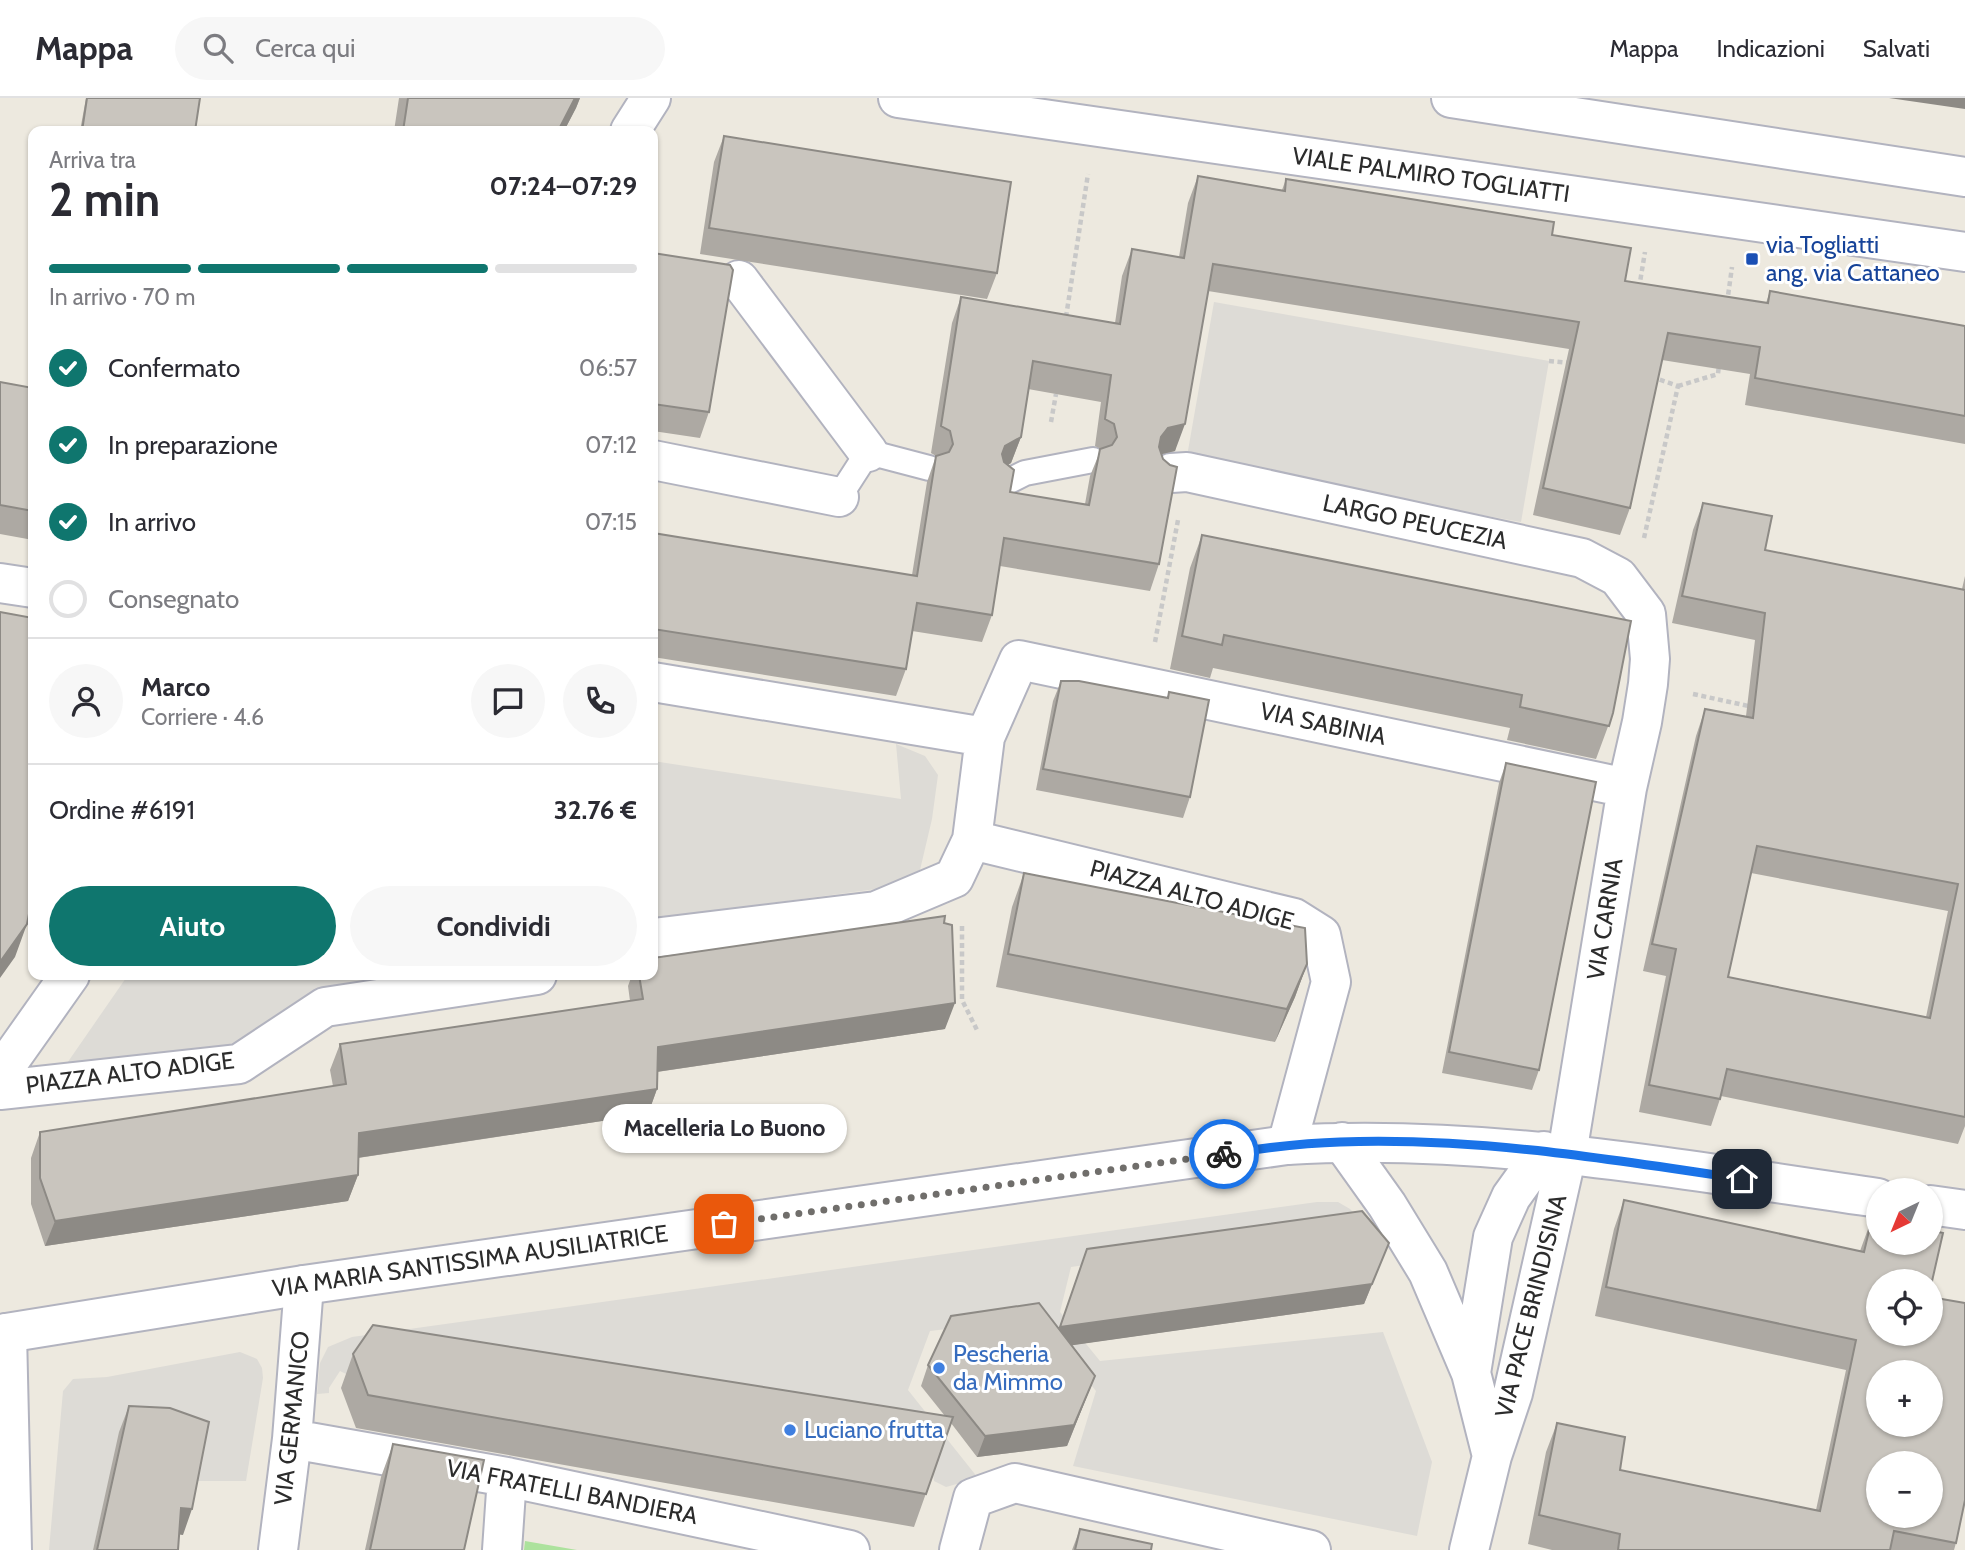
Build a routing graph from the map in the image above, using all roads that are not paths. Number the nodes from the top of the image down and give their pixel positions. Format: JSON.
{"nodes":[{"id":1,"x":651,"y":98,"type":"edge"},
{"id":2,"x":898,"y":98,"type":"edge"},
{"id":3,"x":1451,"y":98,"type":"edge"},
{"id":4,"x":633,"y":126,"type":"edge"},
{"id":5,"x":1965,"y":177,"type":"edge"},
{"id":6,"x":1965,"y":252,"type":"edge"},
{"id":7,"x":738,"y":280,"type":"edge"},
{"id":8,"x":868,"y":452,"type":"junction"},
{"id":9,"x":1093,"y":460,"type":"dead end"},
{"id":10,"x":658,"y":461,"type":"edge"},
{"id":11,"x":929,"y":468,"type":"dead end"},
{"id":12,"x":1179,"y":472,"type":"edge"},
{"id":13,"x":1007,"y":482,"type":"edge"},
{"id":14,"x":839,"y":497,"type":"joint"},
{"id":15,"x":0,"y":583,"type":"edge"},
{"id":16,"x":28,"y":587,"type":"edge"},
{"id":17,"x":1632,"y":594,"type":"joint"},
{"id":18,"x":658,"y":683,"type":"edge"},
{"id":19,"x":985,"y":737,"type":"junction"},
{"id":20,"x":1627,"y":788,"type":"junction"},
{"id":21,"x":972,"y":840,"type":"junction"},
{"id":22,"x":658,"y":937,"type":"edge"},
{"id":23,"x":66,"y":980,"type":"edge"},
{"id":24,"x":504,"y":980,"type":"edge"},
{"id":25,"x":0,"y":1074,"type":"edge"},
{"id":26,"x":0,"y":1090,"type":"edge"},
{"id":27,"x":1342,"y":1142,"type":"junction"},
{"id":28,"x":1287,"y":1145,"type":"junction"},
{"id":29,"x":1556,"y":1153,"type":"junction"},
{"id":30,"x":1866,"y":1196,"type":"edge"},
{"id":31,"x":1943,"y":1207,"type":"edge"},
{"id":32,"x":1965,"y":1210,"type":"edge"},
{"id":33,"x":304,"y":1285,"type":"junction"},
{"id":34,"x":3,"y":1333,"type":"edge"},
{"id":35,"x":1471,"y":1373,"type":"junction"},
{"id":36,"x":292,"y":1439,"type":"junction"},
{"id":37,"x":1492,"y":1456,"type":"junction"},
{"id":38,"x":507,"y":1477,"type":"junction"},
{"id":39,"x":12,"y":1550,"type":"edge"},
{"id":40,"x":278,"y":1550,"type":"edge"},
{"id":41,"x":502,"y":1550,"type":"edge"},
{"id":42,"x":850,"y":1550,"type":"edge"},
{"id":43,"x":959,"y":1550,"type":"edge"},
{"id":44,"x":1311,"y":1550,"type":"edge"},
{"id":45,"x":1469,"y":1550,"type":"edge"}],
"edges":[{"from":1,"to":4,"type":"street"},
{"from":2,"to":6,"type":"street","name":"VIALE PALMIRO TOGLIATTI"},
{"from":3,"to":5,"type":"street"},
{"from":7,"to":8,"type":"street"},
{"from":8,"to":11,"type":"lane"},
{"from":8,"to":14,"type":"lane"},
{"from":9,"to":13,"type":"lane"},
{"from":10,"to":14,"type":"street"},
{"from":12,"to":17,"type":"street","name":"LARGO PEUCEZIA"},
{"from":15,"to":16,"type":"street"},
{"from":17,"to":20,"type":"street","name":"VIA CARNIA"},
{"from":18,"to":19,"type":"street"},
{"from":19,"to":20,"type":"street","name":"VIA SABINIA"},
{"from":19,"to":21,"type":"street"},
{"from":20,"to":29,"type":"street","name":"VIA CARNIA"},
{"from":21,"to":22,"type":"street"},
{"from":21,"to":28,"type":"street","name":"PIAZZA ALTO ADIGE"},
{"from":23,"to":25,"type":"street"},
{"from":24,"to":26,"type":"street","name":"PIAZZA ALTO ADIGE"},
{"from":27,"to":28,"type":"street","name":"VIA MARIA SANTISSIMA AUSILIATRICE"},
{"from":27,"to":29,"type":"street","name":"VIA MARIA SANTISSIMA AUSILIATRICE"},
{"from":27,"to":35,"type":"street","name":"VIA PACE BRINDISINA"},
{"from":28,"to":33,"type":"street","name":"VIA MARIA SANTISSIMA AUSILIATRICE"},
{"from":29,"to":30,"type":"street","name":"VIA MARIA SANTISSIMA AUSILIATRICE"},
{"from":29,"to":35,"type":"street","name":"VIA PACE BRINDISINA"},
{"from":29,"to":37,"type":"street","name":"VIA PACE BRINDISINA"},
{"from":31,"to":32,"type":"street"},
{"from":33,"to":34,"type":"street","name":"VIA MARIA SANTISSIMA AUSILIATRICE"},
{"from":33,"to":36,"type":"street","name":"VIA GERMANICO"},
{"from":34,"to":39,"type":"street"},
{"from":35,"to":37,"type":"street","name":"VIA PACE BRINDISINA"},
{"from":36,"to":38,"type":"street","name":"VIA FRATELLI BANDIERA"},
{"from":36,"to":40,"type":"street","name":"VIA GERMANICO"},
{"from":37,"to":45,"type":"street","name":"VIA PACE BRINDISINA"},
{"from":38,"to":41,"type":"street"},
{"from":38,"to":42,"type":"street","name":"VIA FRATELLI BANDIERA"},
{"from":43,"to":44,"type":"street"}]}
